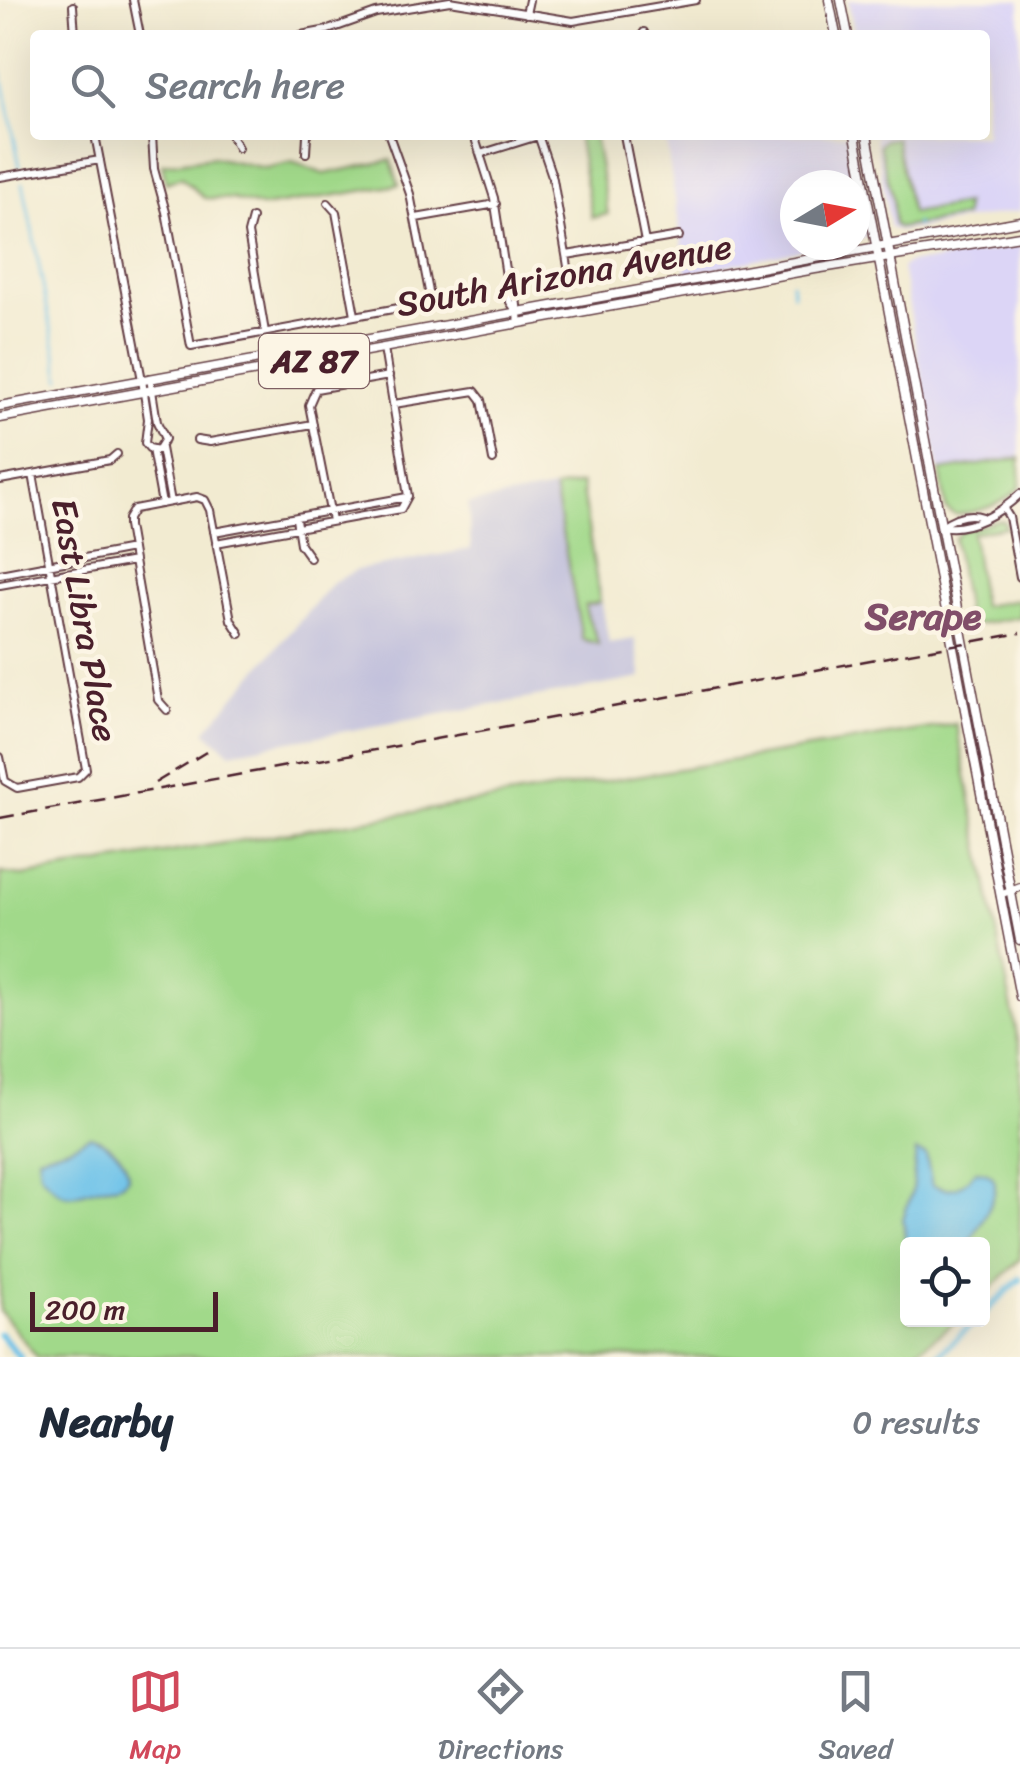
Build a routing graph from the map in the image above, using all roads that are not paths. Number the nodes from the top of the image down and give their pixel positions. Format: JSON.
{"nodes":[{"id":1,"x":133,"y":0,"type":"edge"},
{"id":2,"x":529,"y":0,"type":"edge"},
{"id":3,"x":696,"y":0,"type":"edge"},
{"id":4,"x":829,"y":0,"type":"edge"},
{"id":5,"x":841,"y":0,"type":"edge"},
{"id":6,"x":404,"y":4,"type":"edge"},
{"id":7,"x":73,"y":6,"type":"dead end"},
{"id":8,"x":526,"y":14,"type":"junction"},
{"id":9,"x":74,"y":30,"type":"edge"},
{"id":10,"x":139,"y":30,"type":"edge"},
{"id":11,"x":318,"y":30,"type":"edge"},
{"id":12,"x":835,"y":30,"type":"edge"},
{"id":13,"x":847,"y":30,"type":"edge"},
{"id":14,"x":96,"y":140,"type":"edge"},
{"id":15,"x":152,"y":140,"type":"edge"},
{"id":16,"x":233,"y":140,"type":"edge"},
{"id":17,"x":307,"y":140,"type":"edge"},
{"id":18,"x":391,"y":140,"type":"edge"},
{"id":19,"x":476,"y":140,"type":"edge"},
{"id":20,"x":523,"y":140,"type":"edge"},
{"id":21,"x":541,"y":140,"type":"edge"},
{"id":22,"x":625,"y":140,"type":"edge"},
{"id":23,"x":856,"y":140,"type":"edge"},
{"id":24,"x":868,"y":140,"type":"edge"},
{"id":25,"x":238,"y":148,"type":"dead end"},
{"id":26,"x":306,"y":153,"type":"dead end"},
{"id":27,"x":480,"y":154,"type":"junction"},
{"id":28,"x":100,"y":160,"type":"junction"},
{"id":29,"x":0,"y":177,"type":"edge"},
{"id":30,"x":328,"y":204,"type":"dead end"},
{"id":31,"x":496,"y":204,"type":"junction"},
{"id":32,"x":252,"y":218,"type":"dead end"},
{"id":33,"x":416,"y":218,"type":"junction"},
{"id":34,"x":1020,"y":221,"type":"edge"},
{"id":35,"x":678,"y":236,"type":"dead end"},
{"id":36,"x":1020,"y":236,"type":"edge"},
{"id":37,"x":644,"y":242,"type":"junction"},
{"id":38,"x":888,"y":243,"type":"junction"},
{"id":39,"x":877,"y":245,"type":"junction"},
{"id":40,"x":567,"y":255,"type":"junction"},
{"id":41,"x":890,"y":257,"type":"junction"},
{"id":42,"x":879,"y":258,"type":"junction"},
{"id":43,"x":706,"y":278,"type":"junction"},
{"id":44,"x":571,"y":284,"type":"dead end"},
{"id":45,"x":708,"y":289,"type":"junction"},
{"id":46,"x":517,"y":312,"type":"junction"},
{"id":47,"x":356,"y":315,"type":"junction"},
{"id":48,"x":519,"y":323,"type":"junction"},
{"id":49,"x":265,"y":332,"type":"junction"},
{"id":50,"x":384,"y":348,"type":"junction"},
{"id":51,"x":389,"y":376,"type":"junction"},
{"id":52,"x":146,"y":379,"type":"junction"},
{"id":53,"x":148,"y":391,"type":"junction"},
{"id":54,"x":394,"y":404,"type":"junction"},
{"id":55,"x":0,"y":406,"type":"edge"},
{"id":56,"x":0,"y":418,"type":"edge"},
{"id":57,"x":313,"y":424,"type":"junction"},
{"id":58,"x":197,"y":440,"type":"dead end"},
{"id":59,"x":157,"y":449,"type":"junction"},
{"id":60,"x":118,"y":454,"type":"dead end"},
{"id":61,"x":493,"y":460,"type":"dead end"},
{"id":62,"x":33,"y":474,"type":"junction"},
{"id":63,"x":0,"y":480,"type":"edge"},
{"id":64,"x":1020,"y":494,"type":"edge"},
{"id":65,"x":172,"y":502,"type":"junction"},
{"id":66,"x":162,"y":504,"type":"junction"},
{"id":67,"x":1004,"y":509,"type":"junction"},
{"id":68,"x":331,"y":517,"type":"junction"},
{"id":69,"x":296,"y":518,"type":"junction"},
{"id":70,"x":942,"y":526,"type":"junction"},
{"id":71,"x":299,"y":528,"type":"junction"},
{"id":72,"x":214,"y":532,"type":"junction"},
{"id":73,"x":216,"y":543,"type":"junction"},
{"id":74,"x":132,"y":549,"type":"junction"},
{"id":75,"x":310,"y":558,"type":"dead end"},
{"id":76,"x":134,"y":561,"type":"junction"},
{"id":77,"x":50,"y":565,"type":"junction"},
{"id":78,"x":0,"y":574,"type":"edge"},
{"id":79,"x":52,"y":576,"type":"junction"},
{"id":80,"x":1020,"y":577,"type":"edge"},
{"id":81,"x":0,"y":585,"type":"edge"},
{"id":82,"x":240,"y":634,"type":"dead end"},
{"id":83,"x":970,"y":672,"type":"junction"},
{"id":84,"x":958,"y":675,"type":"junction"},
{"id":85,"x":167,"y":710,"type":"dead end"},
{"id":86,"x":0,"y":757,"type":"edge"},
{"id":87,"x":1020,"y":887,"type":"edge"},
{"id":88,"x":1016,"y":894,"type":"edge"},
{"id":89,"x":1000,"y":895,"type":"junction"},
{"id":90,"x":1020,"y":940,"type":"edge"},
{"id":91,"x":1020,"y":998,"type":"edge"}],
"edges":[{"from":1,"to":10,"type":"street"},
{"from":2,"to":8,"type":"street"},
{"from":3,"to":8,"type":"street"},
{"from":4,"to":12,"type":"main road"},
{"from":5,"to":13,"type":"main road"},
{"from":6,"to":8,"type":"street"},
{"from":6,"to":11,"type":"street"},
{"from":7,"to":9,"type":"street"},
{"from":14,"to":28,"type":"street"},
{"from":15,"to":49,"type":"street"},
{"from":16,"to":25,"type":"street"},
{"from":17,"to":26,"type":"street"},
{"from":18,"to":33,"type":"street"},
{"from":19,"to":27,"type":"street"},
{"from":20,"to":27,"type":"street"},
{"from":21,"to":40,"type":"street"},
{"from":22,"to":37,"type":"street"},
{"from":23,"to":39,"type":"main road"},
{"from":24,"to":38,"type":"main road"},
{"from":27,"to":31,"type":"street"},
{"from":28,"to":29,"type":"street"},
{"from":28,"to":52,"type":"street"},
{"from":30,"to":47,"type":"street"},
{"from":31,"to":33,"type":"street"},
{"from":31,"to":46,"type":"street"},
{"from":32,"to":49,"type":"street"},
{"from":33,"to":47,"type":"street"},
{"from":34,"to":38,"type":"main road","name":"South Arizona Avenue","number":"AZ 87"},
{"from":35,"to":37,"type":"street"},
{"from":36,"to":41,"type":"main road","name":"South Arizona Avenue","number":"AZ 87"},
{"from":37,"to":40,"type":"street"},
{"from":38,"to":39,"type":"main road","name":"South Arizona Avenue","number":"AZ 87"},
{"from":38,"to":41,"type":"main road"},
{"from":39,"to":42,"type":"main road"},
{"from":39,"to":43,"type":"main road","name":"South Arizona Avenue","number":"AZ 87"},
{"from":40,"to":44,"type":"street"},
{"from":41,"to":42,"type":"main road","name":"South Arizona Avenue","number":"AZ 87"},
{"from":41,"to":70,"type":"main road"},
{"from":42,"to":45,"type":"main road","name":"South Arizona Avenue","number":"AZ 87"},
{"from":42,"to":84,"type":"main road"},
{"from":43,"to":45,"type":"main road"},
{"from":43,"to":46,"type":"main road","name":"South Arizona Avenue","number":"AZ 87"},
{"from":45,"to":48,"type":"main road","name":"South Arizona Avenue","number":"AZ 87"},
{"from":46,"to":48,"type":"street"},
{"from":46,"to":52,"type":"main road","name":"South Arizona Avenue","number":"AZ 87"},
{"from":47,"to":49,"type":"street"},
{"from":48,"to":50,"type":"main road","name":"South Arizona Avenue","number":"AZ 87"},
{"from":50,"to":51,"type":"street"},
{"from":50,"to":53,"type":"main road","name":"South Arizona Avenue","number":"AZ 87"},
{"from":51,"to":54,"type":"street"},
{"from":51,"to":57,"type":"street"},
{"from":52,"to":53,"type":"street"},
{"from":52,"to":55,"type":"main road","name":"South Arizona Avenue","number":"AZ 87"},
{"from":53,"to":56,"type":"main road","name":"South Arizona Avenue","number":"AZ 87"},
{"from":53,"to":59,"type":"street"},
{"from":53,"to":59,"type":"street"},
{"from":54,"to":61,"type":"street"},
{"from":54,"to":68,"type":"street"},
{"from":57,"to":58,"type":"street"},
{"from":57,"to":68,"type":"street"},
{"from":59,"to":65,"type":"street"},
{"from":59,"to":66,"type":"street"},
{"from":60,"to":62,"type":"street"},
{"from":62,"to":63,"type":"street"},
{"from":62,"to":77,"type":"street","name":"East Libra Place"},
{"from":64,"to":67,"type":"street"},
{"from":65,"to":66,"type":"street"},
{"from":65,"to":72,"type":"street"},
{"from":66,"to":74,"type":"street"},
{"from":67,"to":70,"type":"street"},
{"from":67,"to":80,"type":"street"},
{"from":68,"to":69,"type":"street"},
{"from":68,"to":71,"type":"street"},
{"from":69,"to":71,"type":"street"},
{"from":69,"to":72,"type":"street"},
{"from":70,"to":83,"type":"main road"},
{"from":71,"to":73,"type":"street"},
{"from":71,"to":75,"type":"street"},
{"from":72,"to":73,"type":"street"},
{"from":73,"to":82,"type":"street"},
{"from":74,"to":76,"type":"street"},
{"from":74,"to":77,"type":"street"},
{"from":76,"to":79,"type":"street"},
{"from":76,"to":85,"type":"street"},
{"from":77,"to":78,"type":"street"},
{"from":77,"to":79,"type":"street","name":"East Libra Place"},
{"from":79,"to":81,"type":"street"},
{"from":79,"to":86,"type":"street","name":"East Libra Place"},
{"from":83,"to":84,"type":"main road"},
{"from":83,"to":88,"type":"main road"},
{"from":84,"to":89,"type":"main road"},
{"from":87,"to":88,"type":"street"},
{"from":88,"to":89,"type":"street"},
{"from":88,"to":90,"type":"main road"},
{"from":89,"to":91,"type":"main road"}]}
